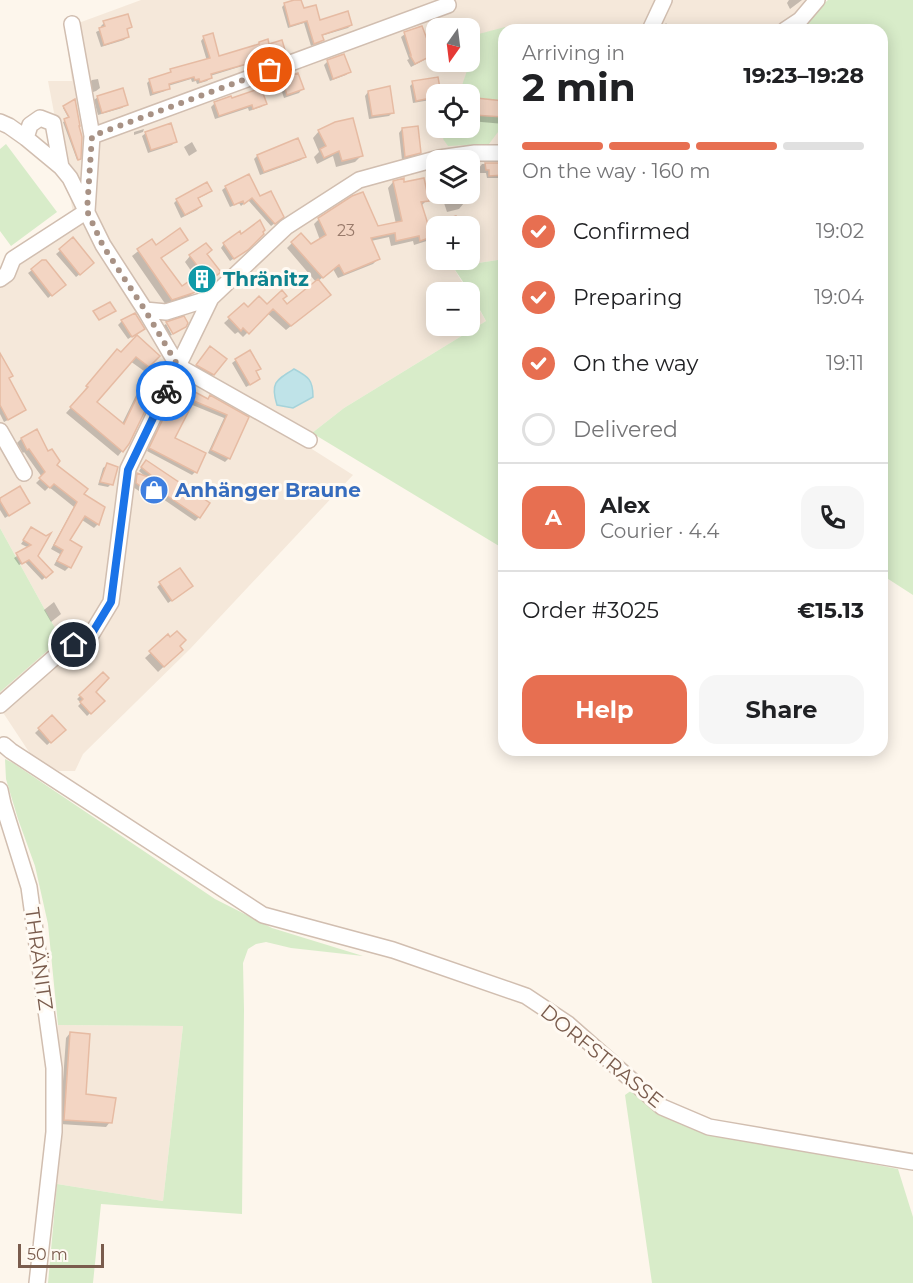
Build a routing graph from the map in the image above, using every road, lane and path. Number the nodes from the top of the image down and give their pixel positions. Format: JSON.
{"nodes":[{"id":1,"x":664,"y":0,"type":"edge"},
{"id":2,"x":818,"y":0,"type":"edge"},
{"id":3,"x":448,"y":5,"type":"dead end"},
{"id":4,"x":72,"y":24,"type":"dead end"},
{"id":5,"x":653,"y":24,"type":"edge"},
{"id":6,"x":794,"y":24,"type":"edge"},
{"id":7,"x":0,"y":122,"type":"edge"},
{"id":8,"x":92,"y":136,"type":"junction"},
{"id":9,"x":26,"y":138,"type":"junction"},
{"id":10,"x":498,"y":153,"type":"edge"},
{"id":11,"x":61,"y":167,"type":"junction"},
{"id":12,"x":87,"y":211,"type":"junction"},
{"id":13,"x":0,"y":279,"type":"edge"},
{"id":14,"x":211,"y":298,"type":"junction"},
{"id":15,"x":145,"y":310,"type":"junction"},
{"id":16,"x":178,"y":366,"type":"junction"},
{"id":17,"x":0,"y":431,"type":"edge"},
{"id":18,"x":309,"y":441,"type":"dead end"},
{"id":19,"x":24,"y":472,"type":"dead end"},
{"id":20,"x":0,"y":705,"type":"edge"},
{"id":21,"x":1,"y":745,"type":"edge"},
{"id":22,"x":0,"y":790,"type":"edge"},
{"id":23,"x":913,"y":1162,"type":"edge"},
{"id":24,"x":37,"y":1283,"type":"edge"}],
"edges":[{"from":1,"to":5,"type":"street"},
{"from":2,"to":6,"type":"street"},
{"from":3,"to":8,"type":"street"},
{"from":4,"to":8,"type":"street"},
{"from":7,"to":9,"type":"street"},
{"from":8,"to":12,"type":"street"},
{"from":9,"to":11,"type":"street"},
{"from":9,"to":11,"type":"street"},
{"from":10,"to":14,"type":"street"},
{"from":11,"to":12,"type":"street"},
{"from":12,"to":13,"type":"street"},
{"from":12,"to":15,"type":"street"},
{"from":14,"to":15,"type":"street"},
{"from":14,"to":16,"type":"street"},
{"from":15,"to":16,"type":"street"},
{"from":16,"to":18,"type":"street"},
{"from":16,"to":20,"type":"street"},
{"from":17,"to":19,"type":"street"},
{"from":21,"to":23,"type":"street","name":"DORFSTRASSE"},
{"from":22,"to":24,"type":"street","name":"THRÄNITZ"}]}
